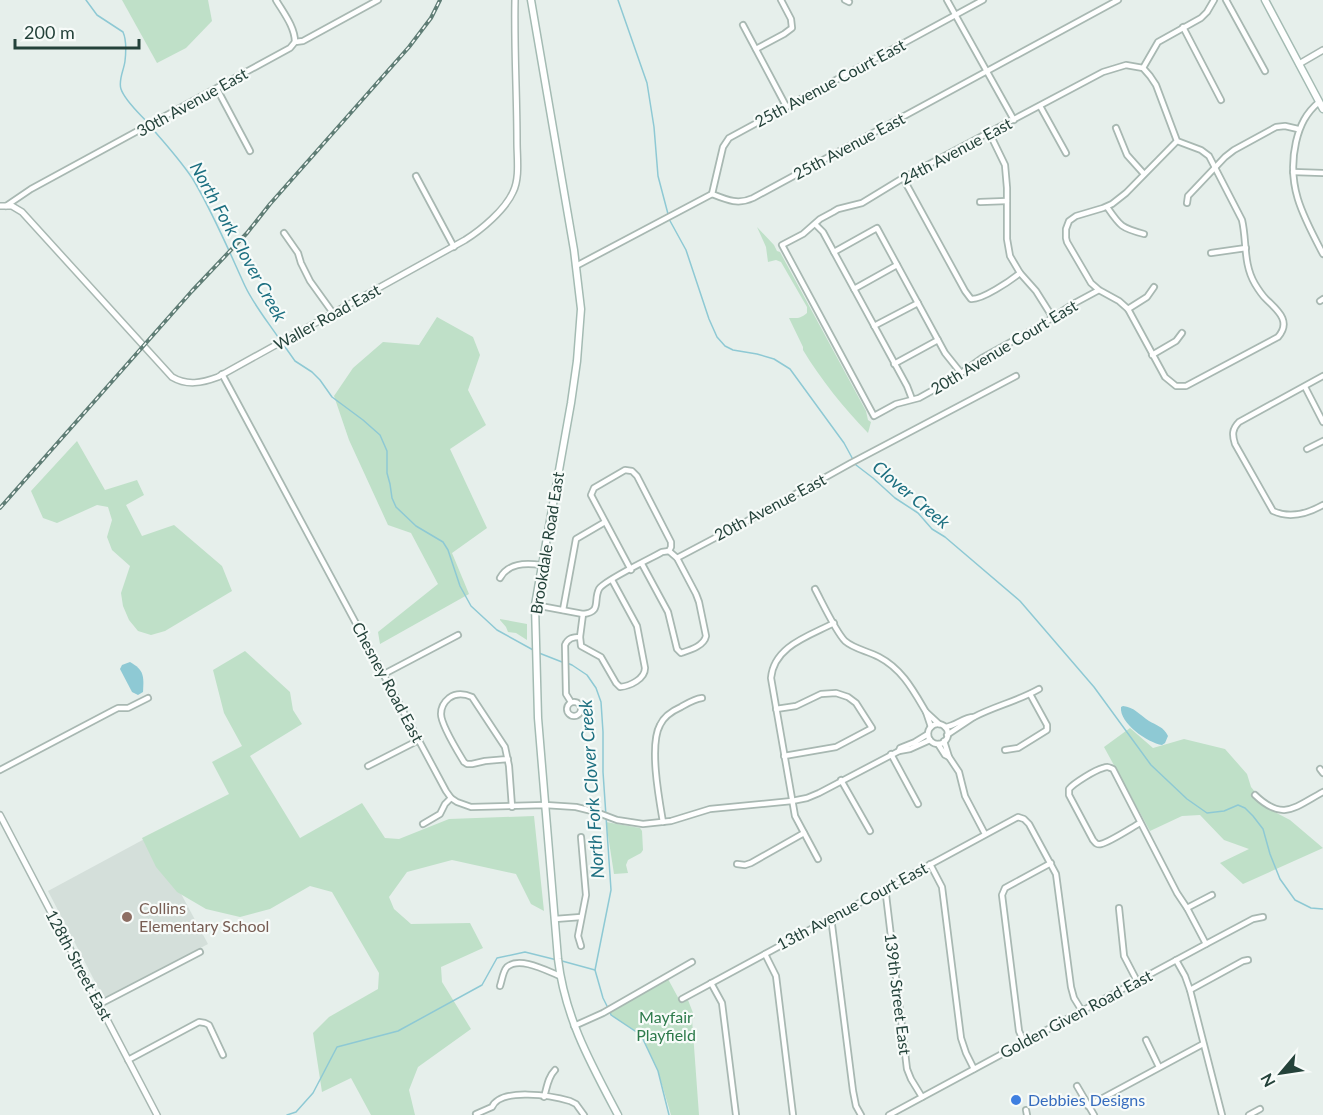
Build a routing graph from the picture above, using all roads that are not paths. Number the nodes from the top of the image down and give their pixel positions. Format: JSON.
{"nodes":[{"id":1,"x":276,"y":0,"type":"edge"},
{"id":2,"x":378,"y":0,"type":"edge"},
{"id":3,"x":515,"y":0,"type":"edge"},
{"id":4,"x":531,"y":0,"type":"edge"},
{"id":5,"x":781,"y":0,"type":"edge"},
{"id":6,"x":947,"y":0,"type":"edge"},
{"id":7,"x":983,"y":0,"type":"edge"},
{"id":8,"x":1118,"y":0,"type":"edge"},
{"id":9,"x":1214,"y":0,"type":"edge"},
{"id":10,"x":1226,"y":0,"type":"edge"},
{"id":11,"x":1265,"y":0,"type":"edge"},
{"id":12,"x":955,"y":15,"type":"junction"},
{"id":13,"x":743,"y":25,"type":"dead end"},
{"id":14,"x":1183,"y":27,"type":"junction"},
{"id":15,"x":295,"y":42,"type":"junction"},
{"id":16,"x":756,"y":50,"type":"junction"},
{"id":17,"x":1323,"y":50,"type":"edge"},
{"id":18,"x":1299,"y":64,"type":"junction"},
{"id":19,"x":1143,"y":68,"type":"junction"},
{"id":20,"x":987,"y":71,"type":"junction"},
{"id":21,"x":1264,"y":71,"type":"dead end"},
{"id":22,"x":217,"y":89,"type":"junction"},
{"id":23,"x":1221,"y":100,"type":"dead end"},
{"id":24,"x":1321,"y":105,"type":"edge"},
{"id":25,"x":786,"y":106,"type":"junction"},
{"id":26,"x":1040,"y":106,"type":"junction"},
{"id":27,"x":1014,"y":120,"type":"junction"},
{"id":28,"x":1116,"y":128,"type":"dead end"},
{"id":29,"x":1298,"y":129,"type":"junction"},
{"id":30,"x":989,"y":132,"type":"junction"},
{"id":31,"x":1177,"y":141,"type":"junction"},
{"id":32,"x":250,"y":151,"type":"dead end"},
{"id":33,"x":1066,"y":153,"type":"dead end"},
{"id":34,"x":1215,"y":167,"type":"junction"},
{"id":35,"x":1293,"y":172,"type":"junction"},
{"id":36,"x":1323,"y":173,"type":"edge"},
{"id":37,"x":1144,"y":174,"type":"junction"},
{"id":38,"x":416,"y":176,"type":"dead end"},
{"id":39,"x":903,"y":178,"type":"junction"},
{"id":40,"x":712,"y":194,"type":"junction"},
{"id":41,"x":1007,"y":201,"type":"junction"},
{"id":42,"x":980,"y":202,"type":"dead end"},
{"id":43,"x":1187,"y":203,"type":"dead end"},
{"id":44,"x":3,"y":206,"type":"edge"},
{"id":45,"x":1107,"y":207,"type":"junction"},
{"id":46,"x":815,"y":224,"type":"junction"},
{"id":47,"x":284,"y":233,"type":"dead end"},
{"id":48,"x":1144,"y":234,"type":"dead end"},
{"id":49,"x":1323,"y":237,"type":"edge"},
{"id":50,"x":1316,"y":240,"type":"junction"},
{"id":51,"x":454,"y":247,"type":"junction"},
{"id":52,"x":1246,"y":248,"type":"junction"},
{"id":53,"x":834,"y":252,"type":"junction"},
{"id":54,"x":1211,"y":253,"type":"dead end"},
{"id":55,"x":1323,"y":254,"type":"edge"},
{"id":56,"x":897,"y":265,"type":"junction"},
{"id":57,"x":576,"y":266,"type":"junction"},
{"id":58,"x":1020,"y":273,"type":"junction"},
{"id":59,"x":1154,"y":287,"type":"dead end"},
{"id":60,"x":854,"y":289,"type":"junction"},
{"id":61,"x":1099,"y":290,"type":"junction"},
{"id":62,"x":918,"y":303,"type":"junction"},
{"id":63,"x":1128,"y":309,"type":"junction"},
{"id":64,"x":333,"y":313,"type":"junction"},
{"id":65,"x":1053,"y":318,"type":"junction"},
{"id":66,"x":874,"y":326,"type":"junction"},
{"id":67,"x":1182,"y":333,"type":"dead end"},
{"id":68,"x":938,"y":340,"type":"junction"},
{"id":69,"x":1152,"y":355,"type":"junction"},
{"id":70,"x":894,"y":364,"type":"junction"},
{"id":71,"x":961,"y":373,"type":"junction"},
{"id":72,"x":222,"y":374,"type":"junction"},
{"id":73,"x":1016,"y":376,"type":"dead end"},
{"id":74,"x":1323,"y":376,"type":"edge"},
{"id":75,"x":1305,"y":387,"type":"junction"},
{"id":76,"x":912,"y":399,"type":"junction"},
{"id":77,"x":874,"y":417,"type":"joint"},
{"id":78,"x":1323,"y":422,"type":"edge"},
{"id":79,"x":1323,"y":441,"type":"edge"},
{"id":80,"x":1308,"y":449,"type":"dead end"},
{"id":81,"x":1323,"y":505,"type":"edge"},
{"id":82,"x":605,"y":522,"type":"junction"},
{"id":83,"x":669,"y":552,"type":"junction"},
{"id":84,"x":677,"y":558,"type":"junction"},
{"id":85,"x":642,"y":564,"type":"junction"},
{"id":86,"x":541,"y":565,"type":"junction"},
{"id":87,"x":631,"y":570,"type":"junction"},
{"id":88,"x":500,"y":578,"type":"dead end"},
{"id":89,"x":612,"y":580,"type":"junction"},
{"id":90,"x":815,"y":589,"type":"dead end"},
{"id":91,"x":535,"y":605,"type":"junction"},
{"id":92,"x":562,"y":610,"type":"junction"},
{"id":93,"x":583,"y":614,"type":"junction"},
{"id":94,"x":834,"y":623,"type":"junction"},
{"id":95,"x":458,"y":634,"type":"dead end"},
{"id":96,"x":580,"y":637,"type":"junction"},
{"id":97,"x":384,"y":674,"type":"junction"},
{"id":98,"x":1039,"y":689,"type":"dead end"},
{"id":99,"x":1030,"y":694,"type":"junction"},
{"id":100,"x":148,"y":698,"type":"dead end"},
{"id":101,"x":702,"y":698,"type":"dead end"},
{"id":102,"x":571,"y":702,"type":"dead end"},
{"id":103,"x":776,"y":709,"type":"junction"},
{"id":104,"x":926,"y":712,"type":"junction"},
{"id":105,"x":974,"y":717,"type":"junction"},
{"id":106,"x":939,"y":724,"type":"junction"},
{"id":107,"x":931,"y":727,"type":"junction"},
{"id":108,"x":945,"y":728,"type":"junction"},
{"id":109,"x":928,"y":734,"type":"junction"},
{"id":110,"x":947,"y":735,"type":"junction"},
{"id":111,"x":419,"y":740,"type":"junction"},
{"id":112,"x":930,"y":741,"type":"junction"},
{"id":113,"x":944,"y":741,"type":"junction"},
{"id":114,"x":938,"y":744,"type":"junction"},
{"id":115,"x":1005,"y":750,"type":"dead end"},
{"id":116,"x":899,"y":751,"type":"junction"},
{"id":117,"x":891,"y":754,"type":"junction"},
{"id":118,"x":784,"y":756,"type":"junction"},
{"id":119,"x":949,"y":757,"type":"junction"},
{"id":120,"x":508,"y":759,"type":"junction"},
{"id":121,"x":368,"y":766,"type":"dead end"},
{"id":122,"x":0,"y":770,"type":"edge"},
{"id":123,"x":841,"y":780,"type":"junction"},
{"id":124,"x":1323,"y":792,"type":"edge"},
{"id":125,"x":1255,"y":795,"type":"dead end"},
{"id":126,"x":451,"y":798,"type":"junction"},
{"id":127,"x":792,"y":801,"type":"junction"},
{"id":128,"x":918,"y":804,"type":"dead end"},
{"id":129,"x":545,"y":806,"type":"junction"},
{"id":130,"x":512,"y":807,"type":"junction"},
{"id":131,"x":0,"y":815,"type":"edge"},
{"id":132,"x":663,"y":822,"type":"junction"},
{"id":133,"x":1140,"y":823,"type":"junction"},
{"id":134,"x":423,"y":824,"type":"dead end"},
{"id":135,"x":5,"y":826,"type":"junction"},
{"id":136,"x":0,"y":831,"type":"edge"},
{"id":137,"x":870,"y":831,"type":"dead end"},
{"id":138,"x":804,"y":833,"type":"junction"},
{"id":139,"x":985,"y":834,"type":"junction"},
{"id":140,"x":581,"y":837,"type":"dead end"},
{"id":141,"x":818,"y":859,"type":"dead end"},
{"id":142,"x":1051,"y":863,"type":"junction"},
{"id":143,"x":737,"y":864,"type":"dead end"},
{"id":144,"x":930,"y":864,"type":"junction"},
{"id":145,"x":884,"y":889,"type":"junction"},
{"id":146,"x":1212,"y":895,"type":"dead end"},
{"id":147,"x":1119,"y":908,"type":"dead end"},
{"id":148,"x":1187,"y":908,"type":"junction"},
{"id":149,"x":581,"y":917,"type":"junction"},
{"id":150,"x":1263,"y":917,"type":"dead end"},
{"id":151,"x":830,"y":918,"type":"junction"},
{"id":152,"x":555,"y":919,"type":"junction"},
{"id":153,"x":1206,"y":944,"type":"junction"},
{"id":154,"x":581,"y":946,"type":"dead end"},
{"id":155,"x":200,"y":952,"type":"dead end"},
{"id":156,"x":765,"y":954,"type":"junction"},
{"id":157,"x":1176,"y":960,"type":"junction"},
{"id":158,"x":1248,"y":960,"type":"dead end"},
{"id":159,"x":692,"y":962,"type":"dead end"},
{"id":160,"x":560,"y":976,"type":"junction"},
{"id":161,"x":1137,"y":981,"type":"junction"},
{"id":162,"x":711,"y":983,"type":"junction"},
{"id":163,"x":500,"y":986,"type":"dead end"},
{"id":164,"x":1190,"y":990,"type":"junction"},
{"id":165,"x":682,"y":999,"type":"dead end"},
{"id":166,"x":100,"y":1004,"type":"junction"},
{"id":167,"x":1082,"y":1011,"type":"junction"},
{"id":168,"x":574,"y":1026,"type":"junction"},
{"id":169,"x":1146,"y":1040,"type":"dead end"},
{"id":170,"x":1024,"y":1042,"type":"junction"},
{"id":171,"x":1203,"y":1044,"type":"junction"},
{"id":172,"x":224,"y":1055,"type":"dead end"},
{"id":173,"x":128,"y":1060,"type":"junction"},
{"id":174,"x":1159,"y":1067,"type":"junction"},
{"id":175,"x":974,"y":1069,"type":"junction"},
{"id":176,"x":555,"y":1070,"type":"dead end"},
{"id":177,"x":1077,"y":1086,"type":"dead end"},
{"id":178,"x":544,"y":1097,"type":"junction"},
{"id":179,"x":921,"y":1097,"type":"junction"},
{"id":180,"x":1088,"y":1106,"type":"junction"},
{"id":181,"x":492,"y":1107,"type":"junction"},
{"id":182,"x":1260,"y":1109,"type":"dead end"},
{"id":183,"x":493,"y":1113,"type":"dead end"},
{"id":184,"x":476,"y":1114,"type":"edge"},
{"id":185,"x":157,"y":1115,"type":"edge"},
{"id":186,"x":584,"y":1115,"type":"edge"},
{"id":187,"x":618,"y":1115,"type":"edge"},
{"id":188,"x":736,"y":1115,"type":"edge"},
{"id":189,"x":793,"y":1115,"type":"edge"},
{"id":190,"x":861,"y":1115,"type":"edge"},
{"id":191,"x":889,"y":1115,"type":"edge"},
{"id":192,"x":1094,"y":1115,"type":"edge"},
{"id":193,"x":1222,"y":1115,"type":"edge"},
{"id":194,"x":1249,"y":1115,"type":"edge"}],
"edges":[{"from":1,"to":15,"type":"street"},
{"from":2,"to":15,"type":"street","name":"30th Avenue East"},
{"from":3,"to":51,"type":"street","name":"Waller Road East"},
{"from":4,"to":57,"type":"main road","name":"Brookdale Road East"},
{"from":5,"to":16,"type":"street"},
{"from":6,"to":12,"type":"street"},
{"from":7,"to":12,"type":"street","name":"25th Avenue Court East"},
{"from":8,"to":20,"type":"street","name":"25th Avenue East"},
{"from":9,"to":14,"type":"street"},
{"from":10,"to":21,"type":"street"},
{"from":11,"to":18,"type":"main road"},
{"from":12,"to":20,"type":"street"},
{"from":12,"to":25,"type":"street","name":"25th Avenue Court East"},
{"from":13,"to":16,"type":"street"},
{"from":14,"to":19,"type":"street"},
{"from":14,"to":23,"type":"street"},
{"from":15,"to":22,"type":"street","name":"30th Avenue East"},
{"from":16,"to":25,"type":"street"},
{"from":17,"to":18,"type":"street"},
{"from":18,"to":24,"type":"main road"},
{"from":19,"to":26,"type":"street","name":"24th Avenue East"},
{"from":19,"to":31,"type":"street"},
{"from":20,"to":27,"type":"street"},
{"from":20,"to":40,"type":"street","name":"25th Avenue East"},
{"from":22,"to":32,"type":"street"},
{"from":22,"to":44,"type":"street","name":"30th Avenue East"},
{"from":24,"to":29,"type":"street"},
{"from":25,"to":40,"type":"street","name":"25th Avenue Court East"},
{"from":26,"to":27,"type":"street","name":"24th Avenue East"},
{"from":26,"to":33,"type":"street"},
{"from":27,"to":30,"type":"street","name":"24th Avenue East"},
{"from":28,"to":37,"type":"street"},
{"from":29,"to":34,"type":"street"},
{"from":29,"to":35,"type":"street"},
{"from":30,"to":39,"type":"street","name":"24th Avenue East"},
{"from":30,"to":41,"type":"street"},
{"from":31,"to":34,"type":"street"},
{"from":31,"to":37,"type":"street"},
{"from":34,"to":43,"type":"street"},
{"from":34,"to":52,"type":"street"},
{"from":35,"to":36,"type":"street"},
{"from":35,"to":50,"type":"street"},
{"from":37,"to":45,"type":"street"},
{"from":38,"to":51,"type":"street"},
{"from":39,"to":46,"type":"street","name":"24th Avenue East"},
{"from":39,"to":58,"type":"street"},
{"from":40,"to":57,"type":"street"},
{"from":41,"to":42,"type":"street"},
{"from":41,"to":58,"type":"street"},
{"from":44,"to":72,"type":"street","name":"Waller Road East"},
{"from":45,"to":48,"type":"street"},
{"from":45,"to":61,"type":"street"},
{"from":46,"to":53,"type":"street"},
{"from":46,"to":77,"type":"street","name":"24th Avenue East"},
{"from":47,"to":64,"type":"street"},
{"from":49,"to":50,"type":"street"},
{"from":50,"to":55,"type":"street"},
{"from":51,"to":64,"type":"street","name":"Waller Road East"},
{"from":52,"to":54,"type":"street"},
{"from":52,"to":69,"type":"street"},
{"from":53,"to":56,"type":"street"},
{"from":53,"to":60,"type":"street"},
{"from":56,"to":60,"type":"street"},
{"from":56,"to":62,"type":"street"},
{"from":57,"to":86,"type":"main road","name":"Brookdale Road East"},
{"from":58,"to":65,"type":"street"},
{"from":59,"to":63,"type":"street"},
{"from":60,"to":66,"type":"street"},
{"from":61,"to":63,"type":"street"},
{"from":61,"to":65,"type":"street","name":"20th Avenue Court East"},
{"from":62,"to":66,"type":"street"},
{"from":62,"to":68,"type":"street"},
{"from":63,"to":69,"type":"street"},
{"from":64,"to":72,"type":"street","name":"Waller Road East"},
{"from":65,"to":71,"type":"street","name":"20th Avenue Court East"},
{"from":66,"to":70,"type":"street"},
{"from":67,"to":69,"type":"street"},
{"from":68,"to":70,"type":"street"},
{"from":68,"to":71,"type":"street"},
{"from":70,"to":76,"type":"street"},
{"from":71,"to":76,"type":"street","name":"20th Avenue Court East"},
{"from":72,"to":97,"type":"street","name":"Chesney Road East"},
{"from":73,"to":84,"type":"street","name":"20th Avenue East"},
{"from":74,"to":75,"type":"street"},
{"from":75,"to":78,"type":"street"},
{"from":75,"to":81,"type":"street"},
{"from":76,"to":77,"type":"street","name":"20th Avenue Court East"},
{"from":79,"to":80,"type":"street"},
{"from":82,"to":83,"type":"street"},
{"from":82,"to":87,"type":"street"},
{"from":82,"to":92,"type":"street"},
{"from":83,"to":84,"type":"street"},
{"from":83,"to":85,"type":"street"},
{"from":84,"to":85,"type":"street"},
{"from":85,"to":87,"type":"street"},
{"from":86,"to":88,"type":"street"},
{"from":86,"to":91,"type":"main road","name":"Brookdale Road East"},
{"from":87,"to":89,"type":"street"},
{"from":89,"to":93,"type":"street"},
{"from":89,"to":96,"type":"street"},
{"from":90,"to":94,"type":"street"},
{"from":91,"to":92,"type":"street"},
{"from":91,"to":129,"type":"main road","name":"Brookdale Road East"},
{"from":92,"to":93,"type":"street"},
{"from":93,"to":96,"type":"street"},
{"from":94,"to":103,"type":"street"},
{"from":94,"to":104,"type":"street"},
{"from":95,"to":97,"type":"street"},
{"from":96,"to":102,"type":"street"},
{"from":97,"to":111,"type":"street","name":"Chesney Road East"},
{"from":98,"to":99,"type":"street"},
{"from":99,"to":105,"type":"street"},
{"from":99,"to":115,"type":"street"},
{"from":100,"to":122,"type":"street"},
{"from":101,"to":132,"type":"street"},
{"from":103,"to":118,"type":"street"},
{"from":103,"to":118,"type":"street"},
{"from":104,"to":106,"type":"street"},
{"from":104,"to":107,"type":"street"},
{"from":105,"to":108,"type":"street"},
{"from":105,"to":110,"type":"street"},
{"from":106,"to":107,"type":"street"},
{"from":106,"to":108,"type":"street"},
{"from":107,"to":109,"type":"street"},
{"from":108,"to":110,"type":"street"},
{"from":109,"to":112,"type":"street"},
{"from":109,"to":116,"type":"street"},
{"from":110,"to":113,"type":"street"},
{"from":111,"to":121,"type":"street"},
{"from":111,"to":126,"type":"street","name":"Chesney Road East"},
{"from":112,"to":114,"type":"street"},
{"from":112,"to":116,"type":"street"},
{"from":113,"to":114,"type":"street"},
{"from":113,"to":119,"type":"street"},
{"from":114,"to":119,"type":"street"},
{"from":116,"to":117,"type":"street"},
{"from":117,"to":123,"type":"street"},
{"from":117,"to":128,"type":"street"},
{"from":118,"to":127,"type":"street"},
{"from":119,"to":139,"type":"street"},
{"from":120,"to":120,"type":"street"},
{"from":120,"to":130,"type":"street"},
{"from":123,"to":127,"type":"street"},
{"from":123,"to":137,"type":"street"},
{"from":124,"to":125,"type":"street"},
{"from":126,"to":130,"type":"street"},
{"from":126,"to":134,"type":"street"},
{"from":127,"to":132,"type":"street"},
{"from":127,"to":138,"type":"street"},
{"from":129,"to":130,"type":"street"},
{"from":129,"to":132,"type":"street"},
{"from":129,"to":152,"type":"main road","name":"Brookdale Road East"},
{"from":131,"to":135,"type":"street","name":"128th Street East"},
{"from":133,"to":133,"type":"street"},
{"from":133,"to":148,"type":"street"},
{"from":135,"to":136,"type":"street"},
{"from":135,"to":166,"type":"street","name":"128th Street East"},
{"from":138,"to":141,"type":"street"},
{"from":138,"to":143,"type":"street"},
{"from":139,"to":142,"type":"street","name":"13th Avenue Court East"},
{"from":139,"to":144,"type":"street","name":"13th Avenue Court East"},
{"from":140,"to":149,"type":"street"},
{"from":142,"to":167,"type":"street"},
{"from":142,"to":170,"type":"street"},
{"from":144,"to":145,"type":"street","name":"13th Avenue Court East"},
{"from":144,"to":175,"type":"street"},
{"from":145,"to":151,"type":"street","name":"13th Avenue Court East"},
{"from":145,"to":179,"type":"street","name":"139th Street East"},
{"from":146,"to":148,"type":"street"},
{"from":147,"to":161,"type":"street"},
{"from":148,"to":153,"type":"street"},
{"from":149,"to":152,"type":"street"},
{"from":149,"to":154,"type":"street"},
{"from":150,"to":153,"type":"street","name":"Golden Given Road East"},
{"from":151,"to":156,"type":"street","name":"13th Avenue Court East"},
{"from":151,"to":190,"type":"street"},
{"from":152,"to":160,"type":"main road","name":"Brookdale Road East"},
{"from":153,"to":157,"type":"street","name":"Golden Given Road East"},
{"from":155,"to":166,"type":"street"},
{"from":156,"to":162,"type":"street","name":"13th Avenue Court East"},
{"from":156,"to":189,"type":"street"},
{"from":157,"to":161,"type":"street","name":"Golden Given Road East"},
{"from":157,"to":164,"type":"street"},
{"from":158,"to":164,"type":"street"},
{"from":159,"to":168,"type":"street"},
{"from":160,"to":163,"type":"street"},
{"from":160,"to":168,"type":"main road","name":"Brookdale Road East"},
{"from":161,"to":167,"type":"street","name":"Golden Given Road East"},
{"from":162,"to":165,"type":"street","name":"13th Avenue Court East"},
{"from":162,"to":188,"type":"street"},
{"from":164,"to":171,"type":"street"},
{"from":166,"to":173,"type":"street","name":"128th Street East"},
{"from":167,"to":170,"type":"street","name":"Golden Given Road East"},
{"from":168,"to":187,"type":"main road","name":"Brookdale Road East"},
{"from":169,"to":174,"type":"street"},
{"from":170,"to":175,"type":"street","name":"Golden Given Road East"},
{"from":171,"to":174,"type":"street"},
{"from":171,"to":193,"type":"street"},
{"from":172,"to":173,"type":"street"},
{"from":173,"to":185,"type":"street","name":"128th Street East"},
{"from":174,"to":180,"type":"street"},
{"from":175,"to":179,"type":"street","name":"Golden Given Road East"},
{"from":176,"to":178,"type":"street"},
{"from":177,"to":180,"type":"street"},
{"from":178,"to":181,"type":"street"},
{"from":178,"to":186,"type":"street"},
{"from":179,"to":191,"type":"street","name":"Golden Given Road East"},
{"from":180,"to":192,"type":"street"},
{"from":181,"to":183,"type":"street"},
{"from":181,"to":184,"type":"street"},
{"from":182,"to":194,"type":"street"}]}
